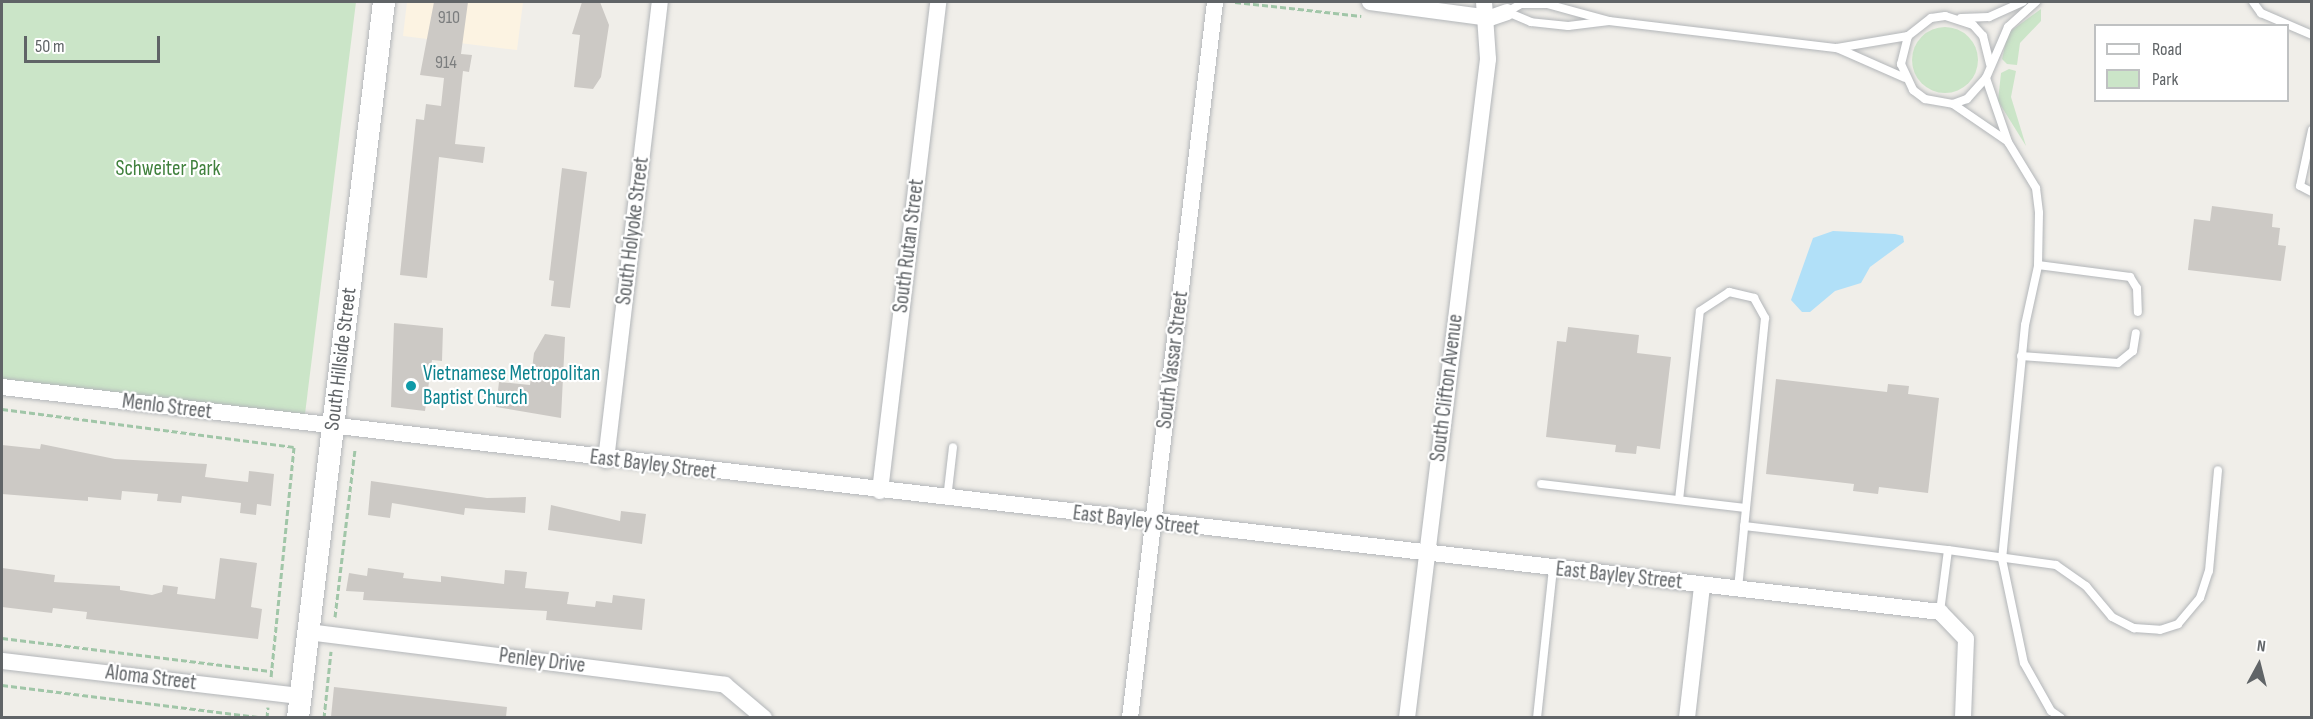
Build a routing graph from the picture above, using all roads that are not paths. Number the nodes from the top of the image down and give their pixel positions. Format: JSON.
{"nodes":[{"id":1,"x":384,"y":2,"type":"edge"},
{"id":2,"x":660,"y":2,"type":"edge"},
{"id":3,"x":938,"y":2,"type":"edge"},
{"id":4,"x":1215,"y":2,"type":"edge"},
{"id":5,"x":2022,"y":2,"type":"edge"},
{"id":6,"x":2036,"y":2,"type":"edge"},
{"id":7,"x":2253,"y":2,"type":"edge"},
{"id":8,"x":1509,"y":7,"type":"edge"},
{"id":9,"x":1368,"y":9,"type":"edge"},
{"id":10,"x":1487,"y":10,"type":"edge"},
{"id":11,"x":1960,"y":18,"type":"junction"},
{"id":12,"x":1609,"y":21,"type":"junction"},
{"id":13,"x":2286,"y":24,"type":"edge"},
{"id":14,"x":2289,"y":25,"type":"edge"},
{"id":15,"x":2312,"y":35,"type":"edge"},
{"id":16,"x":1908,"y":36,"type":"junction"},
{"id":17,"x":1837,"y":48,"type":"junction"},
{"id":18,"x":1488,"y":60,"type":"junction"},
{"id":19,"x":1990,"y":64,"type":"junction"},
{"id":20,"x":1905,"y":78,"type":"junction"},
{"id":21,"x":1986,"y":78,"type":"junction"},
{"id":22,"x":1953,"y":104,"type":"junction"},
{"id":23,"x":2312,"y":130,"type":"edge"},
{"id":24,"x":2008,"y":142,"type":"junction"},
{"id":25,"x":2312,"y":192,"type":"edge"},
{"id":26,"x":2038,"y":265,"type":"junction"},
{"id":27,"x":2138,"y":312,"type":"dead end"},
{"id":28,"x":2136,"y":333,"type":"dead end"},
{"id":29,"x":2021,"y":356,"type":"junction"},
{"id":30,"x":2,"y":387,"type":"edge"},
{"id":31,"x":333,"y":427,"type":"junction"},
{"id":32,"x":952,"y":447,"type":"dead end"},
{"id":33,"x":606,"y":460,"type":"junction"},
{"id":34,"x":2218,"y":470,"type":"dead end"},
{"id":35,"x":1541,"y":484,"type":"dead end"},
{"id":36,"x":880,"y":491,"type":"junction"},
{"id":37,"x":947,"y":499,"type":"junction"},
{"id":38,"x":1679,"y":500,"type":"junction"},
{"id":39,"x":1746,"y":508,"type":"junction"},
{"id":40,"x":1154,"y":523,"type":"junction"},
{"id":41,"x":1744,"y":525,"type":"junction"},
{"id":42,"x":1948,"y":550,"type":"junction"},
{"id":43,"x":1426,"y":554,"type":"junction"},
{"id":44,"x":2003,"y":555,"type":"junction"},
{"id":45,"x":1553,"y":569,"type":"junction"},
{"id":46,"x":1702,"y":586,"type":"junction"},
{"id":47,"x":1738,"y":589,"type":"junction"},
{"id":48,"x":1940,"y":612,"type":"junction"},
{"id":49,"x":308,"y":632,"type":"junction"},
{"id":50,"x":2,"y":661,"type":"edge"},
{"id":51,"x":299,"y":707,"type":"edge"},
{"id":52,"x":764,"y":717,"type":"edge"},
{"id":53,"x":1130,"y":717,"type":"edge"},
{"id":54,"x":1407,"y":717,"type":"edge"},
{"id":55,"x":1537,"y":717,"type":"edge"},
{"id":56,"x":1687,"y":717,"type":"edge"},
{"id":57,"x":1963,"y":717,"type":"edge"},
{"id":58,"x":2061,"y":717,"type":"edge"}],
"edges":[{"from":1,"to":31,"type":"main road","name":"South Hillside Street"},
{"from":2,"to":33,"type":"street","name":"South Holyoke Street"},
{"from":3,"to":36,"type":"street","name":"South Rutan Street"},
{"from":4,"to":40,"type":"street","name":"South Vassar Street"},
{"from":5,"to":11,"type":"lane"},
{"from":6,"to":19,"type":"lane"},
{"from":7,"to":13,"type":"lane"},
{"from":8,"to":10,"type":"street"},
{"from":8,"to":12,"type":"lane"},
{"from":8,"to":12,"type":"lane"},
{"from":8,"to":18,"type":"street","name":"South Clifton Avenue"},
{"from":9,"to":10,"type":"street"},
{"from":10,"to":18,"type":"street","name":"South Clifton Avenue"},
{"from":11,"to":16,"type":"lane"},
{"from":11,"to":19,"type":"lane"},
{"from":12,"to":17,"type":"lane"},
{"from":14,"to":15,"type":"lane"},
{"from":16,"to":17,"type":"lane"},
{"from":16,"to":20,"type":"lane"},
{"from":17,"to":20,"type":"lane"},
{"from":18,"to":43,"type":"street","name":"South Clifton Avenue"},
{"from":19,"to":21,"type":"lane"},
{"from":20,"to":22,"type":"lane"},
{"from":21,"to":22,"type":"lane"},
{"from":21,"to":24,"type":"lane"},
{"from":22,"to":24,"type":"lane"},
{"from":23,"to":25,"type":"lane"},
{"from":24,"to":26,"type":"lane"},
{"from":26,"to":27,"type":"lane"},
{"from":26,"to":29,"type":"lane"},
{"from":28,"to":29,"type":"lane"},
{"from":29,"to":44,"type":"lane"},
{"from":30,"to":31,"type":"street","name":"Menlo Street"},
{"from":31,"to":33,"type":"street","name":"East Bayley Street"},
{"from":31,"to":49,"type":"main road","name":"South Hillside Street"},
{"from":32,"to":37,"type":"lane"},
{"from":33,"to":36,"type":"street","name":"East Bayley Street"},
{"from":34,"to":44,"type":"lane"},
{"from":35,"to":38,"type":"lane"},
{"from":36,"to":37,"type":"street","name":"East Bayley Street"},
{"from":37,"to":40,"type":"street","name":"East Bayley Street"},
{"from":38,"to":39,"type":"lane"},
{"from":38,"to":39,"type":"lane"},
{"from":39,"to":41,"type":"lane"},
{"from":40,"to":43,"type":"street","name":"East Bayley Street"},
{"from":40,"to":53,"type":"street","name":"South Vassar Street"},
{"from":41,"to":42,"type":"lane"},
{"from":41,"to":47,"type":"lane"},
{"from":42,"to":44,"type":"lane"},
{"from":42,"to":48,"type":"lane"},
{"from":43,"to":45,"type":"street","name":"East Bayley Street"},
{"from":43,"to":54,"type":"street","name":"South Clifton Avenue"},
{"from":44,"to":58,"type":"lane"},
{"from":45,"to":46,"type":"street","name":"East Bayley Street"},
{"from":45,"to":55,"type":"lane"},
{"from":46,"to":47,"type":"street","name":"East Bayley Street"},
{"from":46,"to":56,"type":"street"},
{"from":47,"to":48,"type":"street","name":"East Bayley Street"},
{"from":48,"to":57,"type":"street"},
{"from":49,"to":51,"type":"main road","name":"South Hillside Street"},
{"from":49,"to":52,"type":"street","name":"Penley Drive"},
{"from":50,"to":51,"type":"street","name":"Aloma Street"}]}
